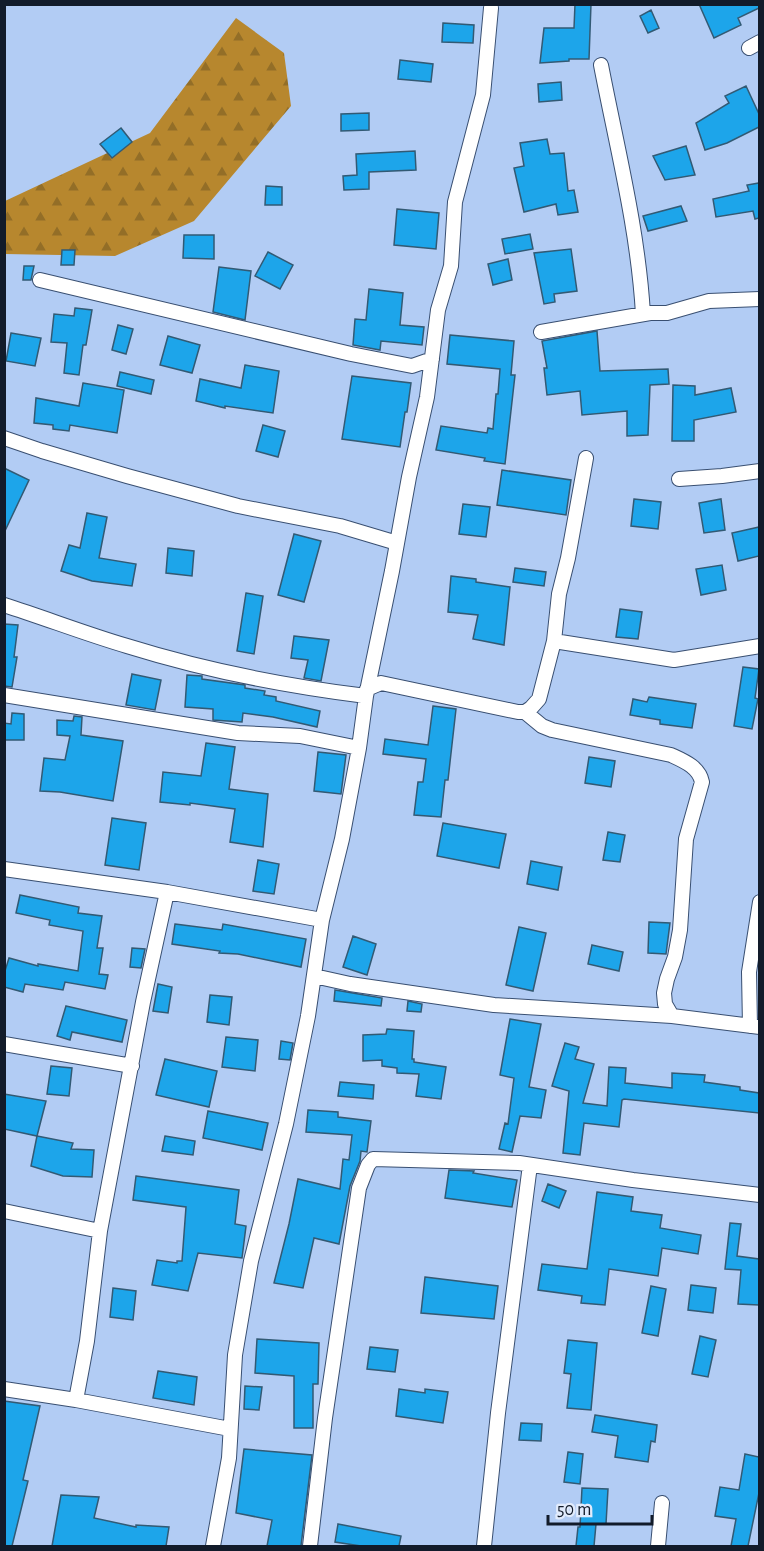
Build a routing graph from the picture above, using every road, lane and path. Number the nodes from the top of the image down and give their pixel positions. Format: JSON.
{"nodes":[{"id":1,"x":491,"y":8,"type":"dead end"},
{"id":2,"x":601,"y":64,"type":"dead end"},
{"id":3,"x":40,"y":280,"type":"dead end"},
{"id":4,"x":759,"y":299,"type":"edge"},
{"id":5,"x":643,"y":314,"type":"junction"},
{"id":6,"x":541,"y":332,"type":"dead end"},
{"id":7,"x":432,"y":359,"type":"junction"},
{"id":8,"x":412,"y":366,"type":"junction"},
{"id":9,"x":429,"y":381,"type":"junction"},
{"id":10,"x":4,"y":438,"type":"edge"},
{"id":11,"x":586,"y":458,"type":"dead end"},
{"id":12,"x":759,"y":471,"type":"edge"},
{"id":13,"x":679,"y":479,"type":"dead end"},
{"id":14,"x":397,"y":543,"type":"junction"},
{"id":15,"x":4,"y":604,"type":"edge"},
{"id":16,"x":554,"y":641,"type":"junction"},
{"id":17,"x":759,"y":646,"type":"edge"},
{"id":18,"x":371,"y":672,"type":"junction"},
{"id":19,"x":381,"y":683,"type":"junction"},
{"id":20,"x":366,"y":692,"type":"junction"},
{"id":21,"x":4,"y":695,"type":"edge"},
{"id":22,"x":525,"y":712,"type":"junction"},
{"id":23,"x":359,"y":748,"type":"junction"},
{"id":24,"x":4,"y":869,"type":"edge"},
{"id":25,"x":167,"y":892,"type":"junction"},
{"id":26,"x":759,"y":902,"type":"edge"},
{"id":27,"x":322,"y":920,"type":"junction"},
{"id":28,"x":314,"y":976,"type":"junction"},
{"id":29,"x":672,"y":1016,"type":"junction"},
{"id":30,"x":755,"y":1026,"type":"edge"},
{"id":31,"x":759,"y":1040,"type":"edge"},
{"id":32,"x":4,"y":1044,"type":"edge"},
{"id":33,"x":132,"y":1066,"type":"junction"},
{"id":34,"x":530,"y":1165,"type":"junction"},
{"id":35,"x":759,"y":1195,"type":"edge"},
{"id":36,"x":4,"y":1211,"type":"edge"},
{"id":37,"x":99,"y":1231,"type":"junction"},
{"id":38,"x":4,"y":1389,"type":"edge"},
{"id":39,"x":76,"y":1400,"type":"junction"},
{"id":40,"x":230,"y":1429,"type":"junction"},
{"id":41,"x":662,"y":1503,"type":"dead end"},
{"id":42,"x":213,"y":1546,"type":"edge"},
{"id":43,"x":310,"y":1546,"type":"edge"},
{"id":44,"x":484,"y":1546,"type":"edge"},
{"id":45,"x":658,"y":1546,"type":"edge"}],
"edges":[{"from":1,"to":7,"type":"street"},
{"from":2,"to":5,"type":"street"},
{"from":3,"to":8,"type":"street"},
{"from":4,"to":5,"type":"street"},
{"from":5,"to":6,"type":"street"},
{"from":7,"to":8,"type":"street"},
{"from":7,"to":9,"type":"street"},
{"from":8,"to":9,"type":"street"},
{"from":9,"to":14,"type":"street"},
{"from":10,"to":14,"type":"street"},
{"from":11,"to":16,"type":"street"},
{"from":12,"to":13,"type":"street"},
{"from":14,"to":18,"type":"street"},
{"from":15,"to":20,"type":"street"},
{"from":16,"to":17,"type":"street"},
{"from":16,"to":22,"type":"street"},
{"from":18,"to":19,"type":"street"},
{"from":18,"to":20,"type":"street"},
{"from":19,"to":20,"type":"street"},
{"from":19,"to":22,"type":"street"},
{"from":20,"to":23,"type":"street"},
{"from":21,"to":23,"type":"street"},
{"from":22,"to":29,"type":"street"},
{"from":23,"to":27,"type":"street"},
{"from":24,"to":25,"type":"street"},
{"from":25,"to":27,"type":"street"},
{"from":25,"to":33,"type":"street"},
{"from":26,"to":30,"type":"street"},
{"from":27,"to":28,"type":"street"},
{"from":28,"to":29,"type":"street"},
{"from":28,"to":40,"type":"street"},
{"from":29,"to":30,"type":"street"},
{"from":30,"to":31,"type":"street"},
{"from":32,"to":33,"type":"street"},
{"from":33,"to":37,"type":"street"},
{"from":34,"to":35,"type":"street"},
{"from":34,"to":43,"type":"street"},
{"from":34,"to":44,"type":"street"},
{"from":36,"to":37,"type":"street"},
{"from":37,"to":39,"type":"street"},
{"from":38,"to":39,"type":"street"},
{"from":39,"to":40,"type":"street"},
{"from":40,"to":42,"type":"street"},
{"from":41,"to":45,"type":"street"}]}
